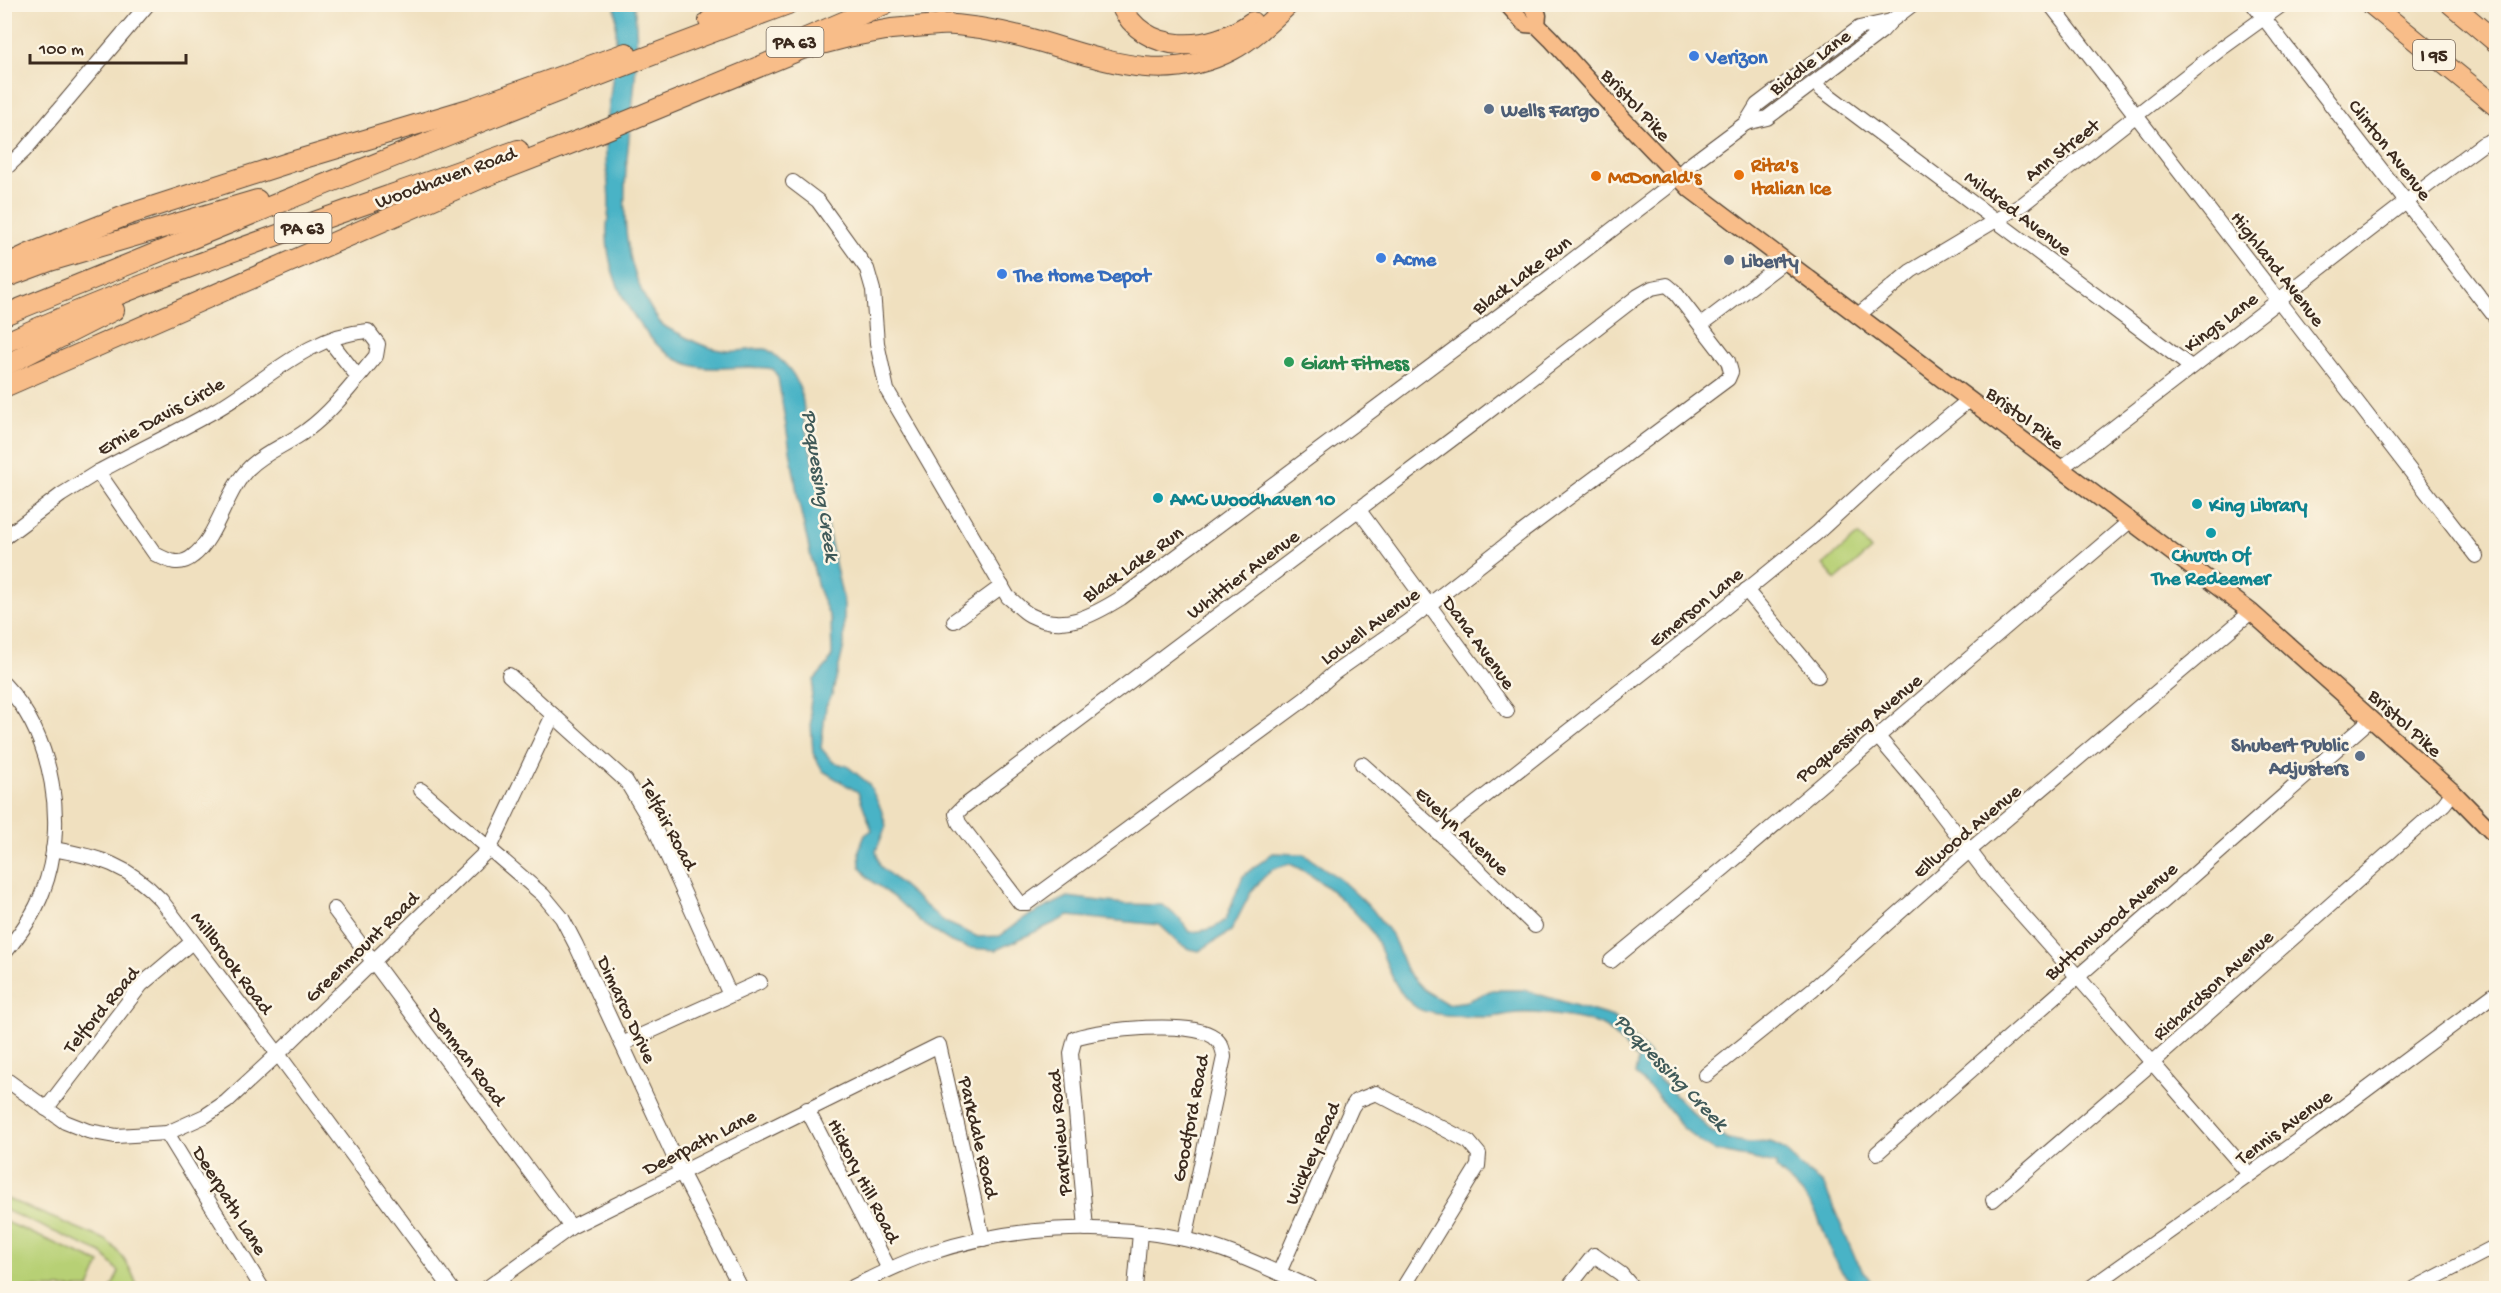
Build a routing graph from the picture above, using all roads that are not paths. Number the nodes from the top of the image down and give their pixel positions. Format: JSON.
{"nodes":[{"id":1,"x":148,"y":4,"type":"edge"},
{"id":2,"x":744,"y":4,"type":"edge"},
{"id":3,"x":762,"y":4,"type":"edge"},
{"id":4,"x":788,"y":4,"type":"edge"},
{"id":5,"x":885,"y":4,"type":"edge"},
{"id":6,"x":1120,"y":4,"type":"edge"},
{"id":7,"x":1272,"y":4,"type":"edge"},
{"id":8,"x":1289,"y":4,"type":"edge"},
{"id":9,"x":1508,"y":4,"type":"edge"},
{"id":10,"x":1530,"y":4,"type":"edge"},
{"id":11,"x":1913,"y":4,"type":"edge"},
{"id":12,"x":2050,"y":4,"type":"edge"},
{"id":13,"x":2253,"y":4,"type":"edge"},
{"id":14,"x":2283,"y":4,"type":"edge"},
{"id":15,"x":2371,"y":4,"type":"edge"},
{"id":16,"x":2456,"y":7,"type":"edge"},
{"id":17,"x":2263,"y":17,"type":"junction"},
{"id":18,"x":950,"y":24,"type":"junction"},
{"id":19,"x":1537,"y":25,"type":"junction"},
{"id":20,"x":689,"y":41,"type":"junction"},
{"id":21,"x":2496,"y":42,"type":"edge"},
{"id":22,"x":639,"y":55,"type":"junction"},
{"id":23,"x":606,"y":68,"type":"junction"},
{"id":24,"x":705,"y":80,"type":"junction"},
{"id":25,"x":1822,"y":90,"type":"dead end"},
{"id":26,"x":2496,"y":106,"type":"edge"},
{"id":27,"x":638,"y":111,"type":"junction"},
{"id":28,"x":2136,"y":115,"type":"junction"},
{"id":29,"x":603,"y":125,"type":"junction"},
{"id":30,"x":2493,"y":143,"type":"edge"},
{"id":31,"x":391,"y":158,"type":"junction"},
{"id":32,"x":4,"y":170,"type":"edge"},
{"id":33,"x":1677,"y":177,"type":"junction"},
{"id":34,"x":793,"y":182,"type":"dead end"},
{"id":35,"x":2407,"y":201,"type":"junction"},
{"id":36,"x":1998,"y":220,"type":"junction"},
{"id":37,"x":216,"y":259,"type":"junction"},
{"id":38,"x":1785,"y":261,"type":"junction"},
{"id":39,"x":4,"y":266,"type":"edge"},
{"id":40,"x":4,"y":278,"type":"edge"},
{"id":41,"x":2280,"y":300,"type":"junction"},
{"id":42,"x":4,"y":315,"type":"edge"},
{"id":43,"x":1857,"y":315,"type":"junction"},
{"id":44,"x":2496,"y":318,"type":"edge"},
{"id":45,"x":1701,"y":324,"type":"junction"},
{"id":46,"x":330,"y":341,"type":"junction"},
{"id":47,"x":4,"y":344,"type":"edge"},
{"id":48,"x":4,"y":366,"type":"edge"},
{"id":49,"x":2191,"y":367,"type":"junction"},
{"id":50,"x":358,"y":377,"type":"junction"},
{"id":51,"x":4,"y":387,"type":"edge"},
{"id":52,"x":1969,"y":400,"type":"junction"},
{"id":53,"x":2060,"y":469,"type":"junction"},
{"id":54,"x":98,"y":472,"type":"junction"},
{"id":55,"x":1358,"y":509,"type":"junction"},
{"id":56,"x":2130,"y":521,"type":"junction"},
{"id":57,"x":4,"y":538,"type":"edge"},
{"id":58,"x":2476,"y":556,"type":"dead end"},
{"id":59,"x":1002,"y":586,"type":"junction"},
{"id":60,"x":1746,"y":590,"type":"junction"},
{"id":61,"x":1429,"y":605,"type":"junction"},
{"id":62,"x":2251,"y":612,"type":"junction"},
{"id":63,"x":954,"y":621,"type":"dead end"},
{"id":64,"x":509,"y":675,"type":"dead end"},
{"id":65,"x":1818,"y":676,"type":"dead end"},
{"id":66,"x":4,"y":684,"type":"edge"},
{"id":67,"x":1507,"y":711,"type":"dead end"},
{"id":68,"x":553,"y":715,"type":"junction"},
{"id":69,"x":2371,"y":719,"type":"junction"},
{"id":70,"x":1878,"y":737,"type":"junction"},
{"id":71,"x":1362,"y":764,"type":"dead end"},
{"id":72,"x":421,"y":790,"type":"dead end"},
{"id":73,"x":2453,"y":792,"type":"junction"},
{"id":74,"x":1438,"y":833,"type":"junction"},
{"id":75,"x":2496,"y":836,"type":"edge"},
{"id":76,"x":490,"y":848,"type":"junction"},
{"id":77,"x":53,"y":849,"type":"junction"},
{"id":78,"x":1970,"y":850,"type":"junction"},
{"id":79,"x":1027,"y":903,"type":"joint"},
{"id":80,"x":334,"y":909,"type":"dead end"},
{"id":81,"x":1535,"y":926,"type":"dead end"},
{"id":82,"x":192,"y":942,"type":"junction"},
{"id":83,"x":4,"y":954,"type":"edge"},
{"id":84,"x":1611,"y":961,"type":"dead end"},
{"id":85,"x":373,"y":962,"type":"junction"},
{"id":86,"x":2077,"y":976,"type":"junction"},
{"id":87,"x":760,"y":982,"type":"dead end"},
{"id":88,"x":2496,"y":993,"type":"edge"},
{"id":89,"x":730,"y":995,"type":"junction"},
{"id":90,"x":1079,"y":1036,"type":"joint"},
{"id":91,"x":622,"y":1044,"type":"junction"},
{"id":92,"x":939,"y":1045,"type":"joint"},
{"id":93,"x":278,"y":1054,"type":"junction"},
{"id":94,"x":2152,"y":1063,"type":"junction"},
{"id":95,"x":1706,"y":1075,"type":"dead end"},
{"id":96,"x":4,"y":1078,"type":"edge"},
{"id":97,"x":46,"y":1109,"type":"junction"},
{"id":98,"x":807,"y":1109,"type":"junction"},
{"id":99,"x":166,"y":1133,"type":"junction"},
{"id":100,"x":1877,"y":1153,"type":"dead end"},
{"id":101,"x":681,"y":1172,"type":"junction"},
{"id":102,"x":2249,"y":1174,"type":"junction"},
{"id":103,"x":1993,"y":1200,"type":"dead end"},
{"id":104,"x":571,"y":1227,"type":"junction"},
{"id":105,"x":1086,"y":1229,"type":"junction"},
{"id":106,"x":1140,"y":1233,"type":"junction"},
{"id":107,"x":983,"y":1239,"type":"junction"},
{"id":108,"x":1185,"y":1239,"type":"junction"},
{"id":109,"x":2496,"y":1246,"type":"edge"},
{"id":110,"x":889,"y":1269,"type":"junction"},
{"id":111,"x":1279,"y":1273,"type":"junction"},
{"id":112,"x":262,"y":1288,"type":"edge"},
{"id":113,"x":450,"y":1288,"type":"edge"},
{"id":114,"x":487,"y":1288,"type":"edge"},
{"id":115,"x":741,"y":1288,"type":"edge"},
{"id":116,"x":851,"y":1288,"type":"edge"},
{"id":117,"x":1135,"y":1288,"type":"edge"},
{"id":118,"x":1312,"y":1288,"type":"edge"},
{"id":119,"x":1403,"y":1288,"type":"edge"},
{"id":120,"x":1568,"y":1288,"type":"edge"},
{"id":121,"x":1633,"y":1288,"type":"edge"},
{"id":122,"x":2090,"y":1288,"type":"edge"},
{"id":123,"x":2415,"y":1288,"type":"edge"}],
"edges":[{"from":1,"to":32,"type":"street"},
{"from":2,"to":22,"type":"highway"},
{"from":3,"to":20,"type":"highway"},
{"from":4,"to":20,"type":"highway","name":"Woodhaven Road","number":"PA 63"},
{"from":5,"to":24,"type":"highway","name":"Woodhaven Road","number":"PA 63"},
{"from":6,"to":7,"type":"highway"},
{"from":8,"to":18,"type":"highway"},
{"from":9,"to":19,"type":"main road","name":"Bristol Pike"},
{"from":10,"to":19,"type":"main road","name":"Bristol Pike"},
{"from":11,"to":33,"type":"street","name":"Biddle Lane"},
{"from":12,"to":28,"type":"street","name":"Highland Avenue"},
{"from":13,"to":17,"type":"street","name":"Clinton Avenue"},
{"from":14,"to":17,"type":"street","name":"Ann Street"},
{"from":15,"to":26,"type":"highway","number":"I 95"},
{"from":16,"to":21,"type":"highway","number":"I 95"},
{"from":17,"to":28,"type":"street","name":"Ann Street"},
{"from":17,"to":35,"type":"street","name":"Clinton Avenue"},
{"from":18,"to":24,"type":"highway"},
{"from":18,"to":27,"type":"highway"},
{"from":19,"to":33,"type":"main road","name":"Bristol Pike"},
{"from":20,"to":22,"type":"highway","name":"Woodhaven Road","number":"PA 63"},
{"from":22,"to":23,"type":"highway","name":"Woodhaven Road","number":"PA 63"},
{"from":23,"to":31,"type":"highway","name":"Woodhaven Road","number":"PA 63"},
{"from":23,"to":39,"type":"highway"},
{"from":24,"to":27,"type":"highway","name":"Woodhaven Road","number":"PA 63"},
{"from":25,"to":36,"type":"street","name":"Mildred Avenue"},
{"from":27,"to":29,"type":"highway","name":"Woodhaven Road","number":"PA 63"},
{"from":28,"to":36,"type":"street","name":"Ann Street"},
{"from":28,"to":41,"type":"street","name":"Highland Avenue"},
{"from":29,"to":37,"type":"highway","name":"Woodhaven Road","number":"PA 63"},
{"from":29,"to":51,"type":"highway"},
{"from":30,"to":35,"type":"street","name":"Kings Lane"},
{"from":31,"to":40,"type":"highway"},
{"from":31,"to":42,"type":"highway","name":"Woodhaven Road","number":"PA 63"},
{"from":33,"to":38,"type":"main road","name":"Bristol Pike"},
{"from":33,"to":59,"type":"street","name":"Black Lake Run"},
{"from":34,"to":59,"type":"street","name":"Black Lake Run"},
{"from":35,"to":41,"type":"street","name":"Kings Lane"},
{"from":35,"to":44,"type":"street","name":"Clinton Avenue"},
{"from":36,"to":43,"type":"street","name":"Ann Street"},
{"from":36,"to":49,"type":"street","name":"Mildred Avenue"},
{"from":37,"to":47,"type":"highway","name":"Woodhaven Road","number":"PA 63"},
{"from":37,"to":48,"type":"highway"},
{"from":38,"to":43,"type":"main road","name":"Bristol Pike"},
{"from":38,"to":45,"type":"street"},
{"from":41,"to":49,"type":"street","name":"Kings Lane"},
{"from":41,"to":58,"type":"street","name":"Highland Avenue"},
{"from":43,"to":52,"type":"main road","name":"Bristol Pike"},
{"from":45,"to":55,"type":"street","name":"Whittier Avenue"},
{"from":45,"to":61,"type":"street","name":"Lowell Avenue"},
{"from":46,"to":50,"type":"street"},
{"from":46,"to":50,"type":"street","name":"Ernie Davis Circle"},
{"from":46,"to":54,"type":"street","name":"Ernie Davis Circle"},
{"from":49,"to":53,"type":"street","name":"Kings Lane"},
{"from":50,"to":54,"type":"street","name":"Ernie Davis Circle"},
{"from":52,"to":53,"type":"main road","name":"Bristol Pike"},
{"from":52,"to":60,"type":"street","name":"Emerson Lane"},
{"from":53,"to":56,"type":"main road","name":"Bristol Pike"},
{"from":54,"to":57,"type":"street"},
{"from":55,"to":61,"type":"street","name":"Dana Avenue"},
{"from":55,"to":79,"type":"street","name":"Whittier Avenue"},
{"from":56,"to":62,"type":"main road","name":"Bristol Pike"},
{"from":56,"to":70,"type":"street","name":"Poquessing Avenue"},
{"from":59,"to":63,"type":"street"},
{"from":60,"to":65,"type":"street"},
{"from":60,"to":74,"type":"street","name":"Emerson Lane"},
{"from":61,"to":67,"type":"street","name":"Dana Avenue"},
{"from":61,"to":79,"type":"street","name":"Lowell Avenue"},
{"from":62,"to":69,"type":"main road","name":"Bristol Pike"},
{"from":62,"to":78,"type":"street","name":"Ellwood Avenue"},
{"from":64,"to":68,"type":"street","name":"Telfair Road"},
{"from":66,"to":77,"type":"street"},
{"from":68,"to":76,"type":"street","name":"Greenmount Road"},
{"from":68,"to":89,"type":"street","name":"Telfair Road"},
{"from":69,"to":73,"type":"main road","name":"Bristol Pike"},
{"from":69,"to":86,"type":"street","name":"Buttonwood Avenue"},
{"from":70,"to":78,"type":"street"},
{"from":70,"to":84,"type":"street","name":"Poquessing Avenue"},
{"from":71,"to":74,"type":"street","name":"Evelyn Avenue"},
{"from":72,"to":76,"type":"street","name":"Dimarco Drive"},
{"from":73,"to":75,"type":"main road","name":"Bristol Pike"},
{"from":73,"to":94,"type":"street","name":"Richardson Avenue"},
{"from":74,"to":81,"type":"street","name":"Evelyn Avenue"},
{"from":76,"to":85,"type":"street","name":"Greenmount Road"},
{"from":76,"to":91,"type":"street","name":"Dimarco Drive"},
{"from":77,"to":82,"type":"street","name":"Millbrook Road"},
{"from":77,"to":83,"type":"street"},
{"from":78,"to":86,"type":"street"},
{"from":78,"to":95,"type":"street","name":"Ellwood Avenue"},
{"from":80,"to":85,"type":"street","name":"Denman Road"},
{"from":82,"to":93,"type":"street","name":"Millbrook Road"},
{"from":82,"to":97,"type":"street","name":"Telford Road"},
{"from":85,"to":93,"type":"street","name":"Greenmount Road"},
{"from":85,"to":104,"type":"street","name":"Denman Road"},
{"from":86,"to":94,"type":"street"},
{"from":86,"to":100,"type":"street","name":"Buttonwood Avenue"},
{"from":87,"to":89,"type":"street"},
{"from":88,"to":102,"type":"street","name":"Tennis Avenue"},
{"from":89,"to":91,"type":"street"},
{"from":90,"to":105,"type":"street","name":"Parkview Road"},
{"from":90,"to":108,"type":"street","name":"Goodford Road"},
{"from":91,"to":101,"type":"street","name":"Dimarco Drive"},
{"from":92,"to":98,"type":"street","name":"Deerpath Lane"},
{"from":92,"to":107,"type":"street","name":"Parkdale Road"},
{"from":93,"to":99,"type":"street","name":"Greenmount Road"},
{"from":93,"to":113,"type":"street","name":"Millbrook Road"},
{"from":94,"to":102,"type":"street"},
{"from":94,"to":103,"type":"street","name":"Richardson Avenue"},
{"from":96,"to":97,"type":"street","name":"Greenmount Road"},
{"from":97,"to":99,"type":"street","name":"Greenmount Road"},
{"from":98,"to":101,"type":"street","name":"Deerpath Lane"},
{"from":98,"to":110,"type":"street","name":"Hickory Hill Road"},
{"from":99,"to":112,"type":"street","name":"Deerpath Lane"},
{"from":101,"to":104,"type":"street","name":"Deerpath Lane"},
{"from":101,"to":115,"type":"street","name":"Dimarco Drive"},
{"from":102,"to":122,"type":"street","name":"Tennis Avenue"},
{"from":104,"to":114,"type":"street","name":"Deerpath Lane"},
{"from":105,"to":106,"type":"street"},
{"from":105,"to":107,"type":"street"},
{"from":106,"to":108,"type":"street"},
{"from":106,"to":117,"type":"street"},
{"from":107,"to":110,"type":"street"},
{"from":108,"to":111,"type":"street"},
{"from":109,"to":123,"type":"street"},
{"from":110,"to":116,"type":"street"},
{"from":111,"to":118,"type":"street"},
{"from":111,"to":119,"type":"street","name":"Wickley Road"},
{"from":120,"to":121,"type":"street"}]}
